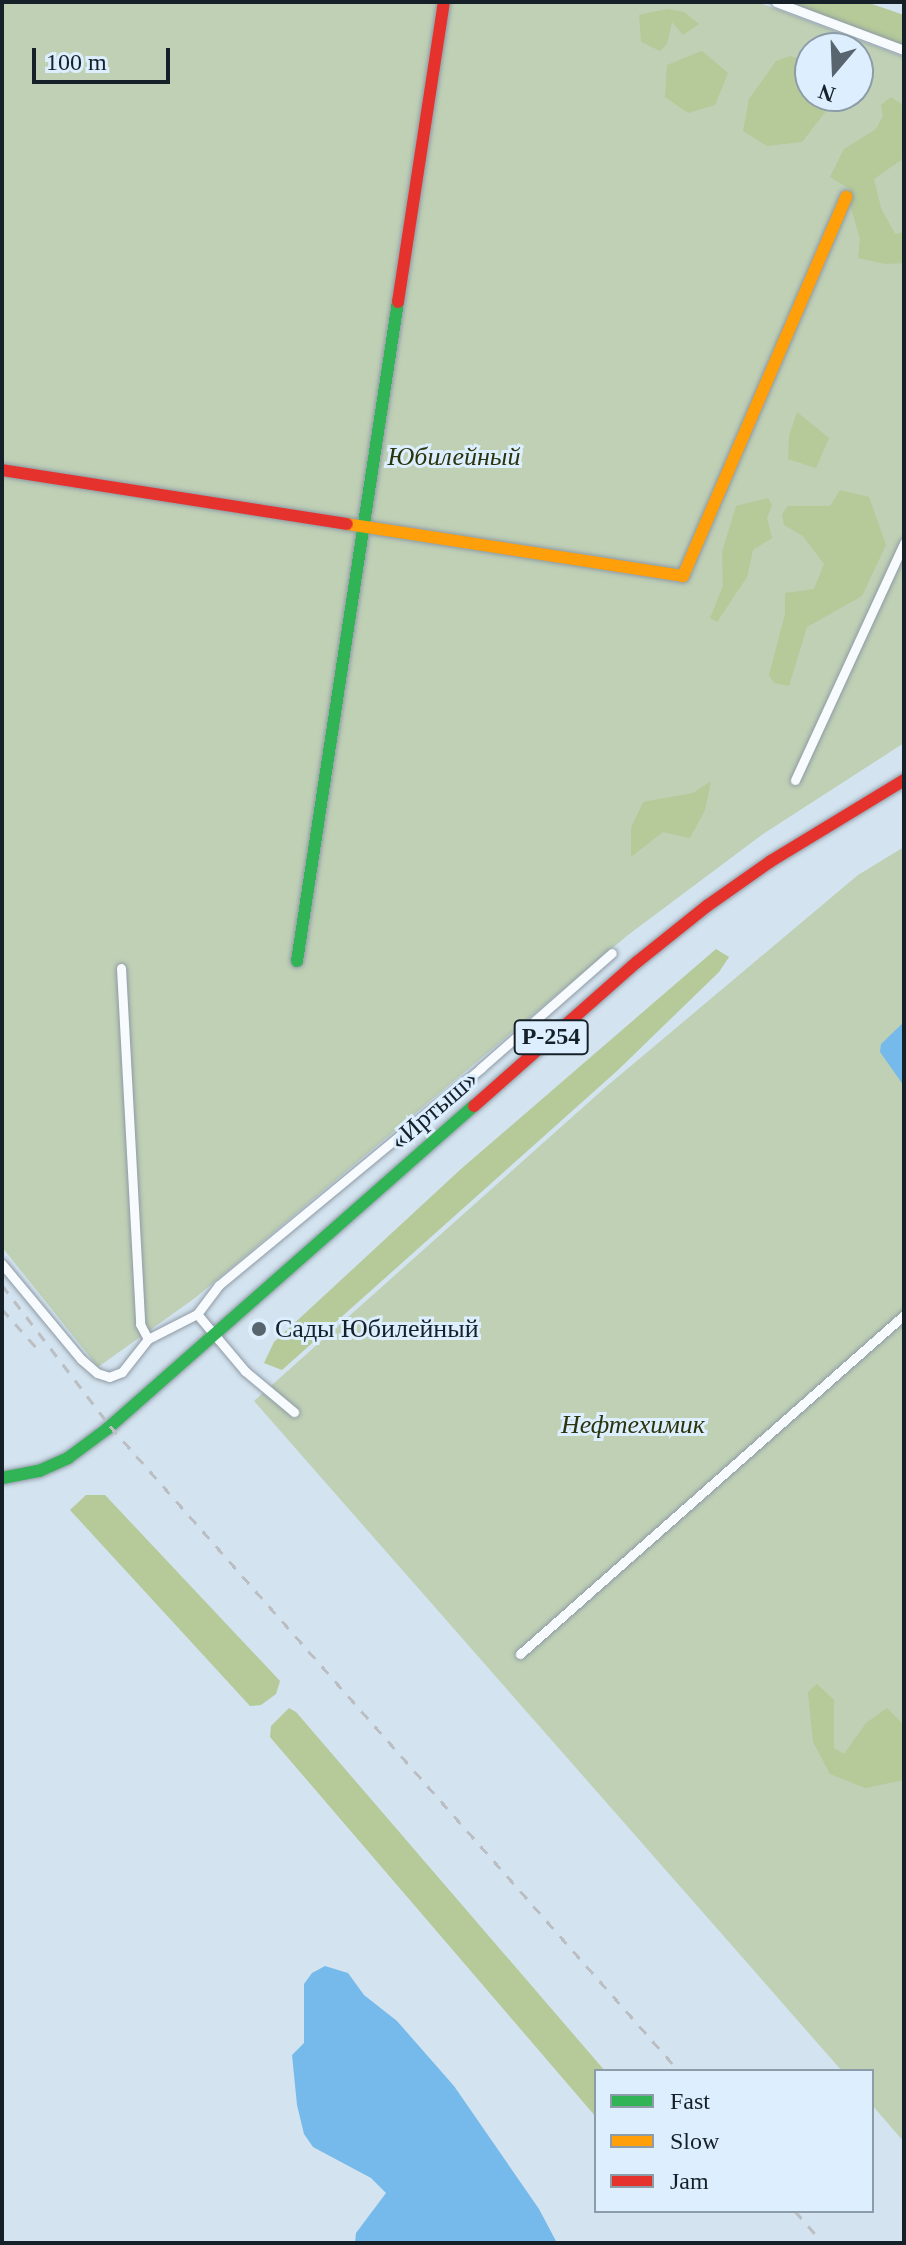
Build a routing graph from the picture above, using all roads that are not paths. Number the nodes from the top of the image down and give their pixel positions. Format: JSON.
{"nodes":[{"id":1,"x":444,"y":2,"type":"edge"},
{"id":2,"x":776,"y":2,"type":"edge"},
{"id":3,"x":904,"y":50,"type":"edge"},
{"id":4,"x":846,"y":197,"type":"dead end"},
{"id":5,"x":2,"y":470,"type":"edge"},
{"id":6,"x":363,"y":528,"type":"junction"},
{"id":7,"x":904,"y":543,"type":"edge"},
{"id":8,"x":795,"y":780,"type":"dead end"},
{"id":9,"x":904,"y":780,"type":"edge"},
{"id":10,"x":612,"y":953,"type":"dead end"},
{"id":11,"x":297,"y":961,"type":"dead end"},
{"id":12,"x":121,"y":968,"type":"dead end"},
{"id":13,"x":2,"y":1264,"type":"edge"},
{"id":14,"x":197,"y":1314,"type":"junction"},
{"id":15,"x":904,"y":1315,"type":"edge"},
{"id":16,"x":215,"y":1335,"type":"junction"},
{"id":17,"x":148,"y":1339,"type":"junction"},
{"id":18,"x":294,"y":1412,"type":"dead end"},
{"id":19,"x":2,"y":1478,"type":"edge"},
{"id":20,"x":520,"y":1654,"type":"dead end"}],
"edges":[{"from":1,"to":6,"type":"street"},
{"from":2,"to":3,"type":"street"},
{"from":4,"to":6,"type":"street"},
{"from":5,"to":6,"type":"street"},
{"from":6,"to":11,"type":"street"},
{"from":7,"to":8,"type":"street"},
{"from":9,"to":16,"type":"street","name":"«Иртыш»","number":"Р-254"},
{"from":10,"to":14,"type":"street"},
{"from":12,"to":17,"type":"street"},
{"from":13,"to":17,"type":"street"},
{"from":14,"to":16,"type":"street"},
{"from":14,"to":17,"type":"street"},
{"from":15,"to":20,"type":"street"},
{"from":16,"to":18,"type":"street"},
{"from":16,"to":19,"type":"street","name":"«Иртыш»","number":"Р-254"}]}
